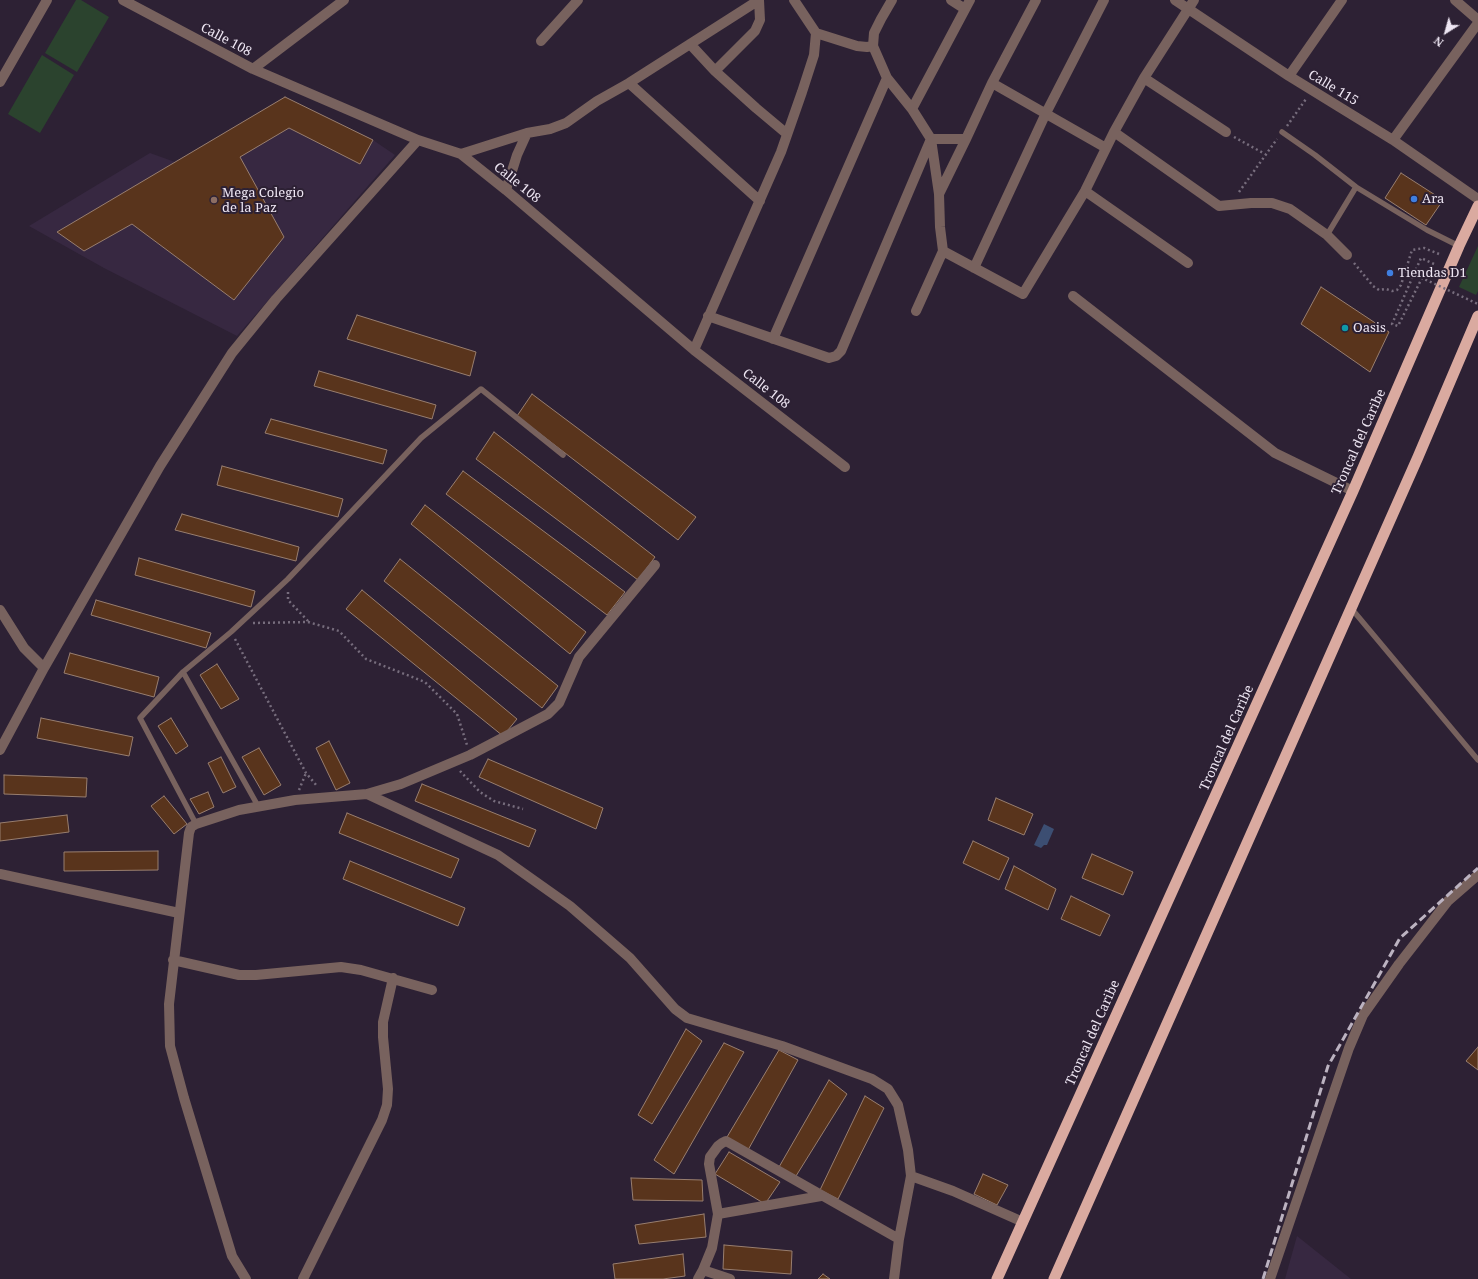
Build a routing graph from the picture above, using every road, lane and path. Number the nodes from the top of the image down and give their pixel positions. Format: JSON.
{"nodes":[{"id":1,"x":47,"y":0,"type":"edge"},
{"id":2,"x":123,"y":0,"type":"edge"},
{"id":3,"x":344,"y":0,"type":"edge"},
{"id":4,"x":578,"y":0,"type":"edge"},
{"id":5,"x":759,"y":0,"type":"edge"},
{"id":6,"x":794,"y":0,"type":"edge"},
{"id":7,"x":892,"y":0,"type":"edge"},
{"id":8,"x":951,"y":0,"type":"edge"},
{"id":9,"x":1036,"y":0,"type":"edge"},
{"id":10,"x":1104,"y":0,"type":"edge"},
{"id":11,"x":1175,"y":0,"type":"edge"},
{"id":12,"x":1342,"y":0,"type":"edge"},
{"id":13,"x":1455,"y":0,"type":"edge"},
{"id":14,"x":968,"y":4,"type":"edge"},
{"id":15,"x":1191,"y":4,"type":"edge"},
{"id":16,"x":1478,"y":20,"type":"edge"},
{"id":17,"x":1478,"y":23,"type":"edge"},
{"id":18,"x":816,"y":33,"type":"junction"},
{"id":19,"x":540,"y":41,"type":"dead end"},
{"id":20,"x":690,"y":44,"type":"junction"},
{"id":21,"x":873,"y":46,"type":"junction"},
{"id":22,"x":253,"y":69,"type":"junction"},
{"id":23,"x":715,"y":71,"type":"junction"},
{"id":24,"x":1288,"y":76,"type":"junction"},
{"id":25,"x":887,"y":78,"type":"junction"},
{"id":26,"x":1144,"y":78,"type":"junction"},
{"id":27,"x":0,"y":82,"type":"edge"},
{"id":28,"x":629,"y":83,"type":"junction"},
{"id":29,"x":992,"y":83,"type":"junction"},
{"id":30,"x":1312,"y":90,"type":"junction"},
{"id":31,"x":912,"y":109,"type":"junction"},
{"id":32,"x":1046,"y":113,"type":"junction"},
{"id":33,"x":1114,"y":132,"type":"junction"},
{"id":34,"x":1226,"y":132,"type":"joint"},
{"id":35,"x":1282,"y":132,"type":"junction"},
{"id":36,"x":527,"y":133,"type":"junction"},
{"id":37,"x":787,"y":134,"type":"junction"},
{"id":38,"x":931,"y":139,"type":"junction"},
{"id":39,"x":966,"y":139,"type":"junction"},
{"id":40,"x":418,"y":140,"type":"junction"},
{"id":41,"x":1393,"y":140,"type":"junction"},
{"id":42,"x":1106,"y":148,"type":"junction"},
{"id":43,"x":461,"y":154,"type":"junction"},
{"id":44,"x":1265,"y":154,"type":"junction"},
{"id":45,"x":1356,"y":187,"type":"junction"},
{"id":46,"x":506,"y":190,"type":"junction"},
{"id":47,"x":1085,"y":191,"type":"junction"},
{"id":48,"x":939,"y":194,"type":"junction"},
{"id":49,"x":1478,"y":199,"type":"edge"},
{"id":50,"x":760,"y":201,"type":"junction"},
{"id":51,"x":1230,"y":205,"type":"junction"},
{"id":52,"x":1478,"y":206,"type":"edge"},
{"id":53,"x":1327,"y":235,"type":"junction"},
{"id":54,"x":1459,"y":246,"type":"junction"},
{"id":55,"x":943,"y":251,"type":"junction"},
{"id":56,"x":1439,"y":254,"type":"dead end"},
{"id":57,"x":1347,"y":255,"type":"joint"},
{"id":58,"x":1188,"y":263,"type":"dead end"},
{"id":59,"x":1434,"y":264,"type":"dead end"},
{"id":60,"x":974,"y":268,"type":"junction"},
{"id":61,"x":1073,"y":296,"type":"dead end"},
{"id":62,"x":1478,"y":304,"type":"edge"},
{"id":63,"x":916,"y":311,"type":"dead end"},
{"id":64,"x":708,"y":316,"type":"junction"},
{"id":65,"x":1478,"y":316,"type":"edge"},
{"id":66,"x":773,"y":339,"type":"junction"},
{"id":67,"x":694,"y":350,"type":"junction"},
{"id":68,"x":562,"y":456,"type":"dead end"},
{"id":69,"x":845,"y":467,"type":"dead end"},
{"id":70,"x":1353,"y":491,"type":"junction"},
{"id":71,"x":655,"y":565,"type":"dead end"},
{"id":72,"x":288,"y":579,"type":"junction"},
{"id":73,"x":1351,"y":608,"type":"junction"},
{"id":74,"x":0,"y":610,"type":"edge"},
{"id":75,"x":308,"y":622,"type":"junction"},
{"id":76,"x":240,"y":623,"type":"junction"},
{"id":77,"x":231,"y":632,"type":"junction"},
{"id":78,"x":44,"y":668,"type":"junction"},
{"id":79,"x":183,"y":672,"type":"junction"},
{"id":80,"x":0,"y":750,"type":"edge"},
{"id":81,"x":470,"y":755,"type":"junction"},
{"id":82,"x":1478,"y":760,"type":"edge"},
{"id":83,"x":454,"y":762,"type":"junction"},
{"id":84,"x":306,"y":773,"type":"junction"},
{"id":85,"x":366,"y":794,"type":"junction"},
{"id":86,"x":330,"y":796,"type":"junction"},
{"id":87,"x":295,"y":800,"type":"junction"},
{"id":88,"x":258,"y":806,"type":"junction"},
{"id":89,"x":523,"y":810,"type":"dead end"},
{"id":90,"x":196,"y":824,"type":"junction"},
{"id":91,"x":0,"y":874,"type":"edge"},
{"id":92,"x":1478,"y":875,"type":"edge"},
{"id":93,"x":179,"y":913,"type":"junction"},
{"id":94,"x":173,"y":960,"type":"junction"},
{"id":95,"x":393,"y":978,"type":"junction"},
{"id":96,"x":432,"y":990,"type":"dead end"},
{"id":97,"x":911,"y":1176,"type":"junction"},
{"id":98,"x":822,"y":1196,"type":"junction"},
{"id":99,"x":718,"y":1214,"type":"junction"},
{"id":100,"x":1023,"y":1222,"type":"junction"},
{"id":101,"x":899,"y":1239,"type":"junction"},
{"id":102,"x":701,"y":1275,"type":"edge"},
{"id":103,"x":246,"y":1279,"type":"edge"},
{"id":104,"x":303,"y":1279,"type":"edge"},
{"id":105,"x":730,"y":1279,"type":"edge"},
{"id":106,"x":894,"y":1279,"type":"edge"},
{"id":107,"x":997,"y":1279,"type":"edge"},
{"id":108,"x":1054,"y":1279,"type":"edge"},
{"id":109,"x":1270,"y":1279,"type":"edge"}],
"edges":[{"from":1,"to":27,"type":"street"},
{"from":2,"to":22,"type":"street","name":"Calle 108"},
{"from":3,"to":22,"type":"street"},
{"from":4,"to":19,"type":"street"},
{"from":5,"to":20,"type":"street"},
{"from":5,"to":23,"type":"street"},
{"from":6,"to":18,"type":"street"},
{"from":7,"to":21,"type":"street"},
{"from":8,"to":14,"type":"street"},
{"from":9,"to":29,"type":"street"},
{"from":10,"to":32,"type":"street"},
{"from":11,"to":15,"type":"street","name":"Calle 115"},
{"from":12,"to":24,"type":"street"},
{"from":13,"to":16,"type":"street"},
{"from":14,"to":31,"type":"street"},
{"from":15,"to":24,"type":"street","name":"Calle 115"},
{"from":15,"to":26,"type":"street"},
{"from":17,"to":41,"type":"street"},
{"from":18,"to":21,"type":"street"},
{"from":18,"to":37,"type":"street"},
{"from":20,"to":23,"type":"street"},
{"from":20,"to":28,"type":"street"},
{"from":21,"to":25,"type":"street"},
{"from":22,"to":40,"type":"street","name":"Calle 108"},
{"from":23,"to":37,"type":"street"},
{"from":24,"to":30,"type":"street","name":"Calle 115"},
{"from":25,"to":31,"type":"street"},
{"from":25,"to":66,"type":"street"},
{"from":26,"to":33,"type":"street"},
{"from":26,"to":34,"type":"street"},
{"from":28,"to":36,"type":"street"},
{"from":28,"to":50,"type":"street"},
{"from":29,"to":32,"type":"street"},
{"from":29,"to":39,"type":"street"},
{"from":30,"to":35,"type":"path"},
{"from":30,"to":41,"type":"street","name":"Calle 115"},
{"from":31,"to":38,"type":"street"},
{"from":32,"to":42,"type":"street"},
{"from":32,"to":60,"type":"street"},
{"from":33,"to":42,"type":"street"},
{"from":33,"to":51,"type":"street"},
{"from":34,"to":44,"type":"path"},
{"from":35,"to":44,"type":"path"},
{"from":35,"to":45,"type":"lane"},
{"from":36,"to":43,"type":"street"},
{"from":36,"to":46,"type":"street"},
{"from":37,"to":50,"type":"street"},
{"from":38,"to":39,"type":"street"},
{"from":38,"to":48,"type":"street"},
{"from":38,"to":66,"type":"street"},
{"from":39,"to":48,"type":"street"},
{"from":40,"to":43,"type":"street","name":"Calle 108"},
{"from":40,"to":78,"type":"street"},
{"from":41,"to":49,"type":"street","name":"Calle 115"},
{"from":42,"to":47,"type":"street"},
{"from":43,"to":46,"type":"street","name":"Calle 108"},
{"from":44,"to":51,"type":"path"},
{"from":45,"to":53,"type":"lane"},
{"from":45,"to":54,"type":"lane"},
{"from":46,"to":67,"type":"street","name":"Calle 108"},
{"from":47,"to":58,"type":"street"},
{"from":47,"to":60,"type":"street"},
{"from":48,"to":55,"type":"street"},
{"from":50,"to":64,"type":"street"},
{"from":51,"to":53,"type":"street"},
{"from":52,"to":54,"type":"highway","name":"Troncal del Caribe"},
{"from":53,"to":57,"type":"street"},
{"from":54,"to":70,"type":"highway","name":"Troncal del Caribe"},
{"from":55,"to":60,"type":"street"},
{"from":55,"to":63,"type":"street"},
{"from":56,"to":57,"type":"path"},
{"from":59,"to":62,"type":"path","bridge":true},
{"from":61,"to":70,"type":"street"},
{"from":64,"to":66,"type":"street"},
{"from":64,"to":67,"type":"street"},
{"from":65,"to":73,"type":"highway"},
{"from":67,"to":69,"type":"street","name":"Calle 108"},
{"from":68,"to":72,"type":"lane"},
{"from":70,"to":100,"type":"highway","name":"Troncal del Caribe"},
{"from":71,"to":81,"type":"street"},
{"from":72,"to":75,"type":"path"},
{"from":72,"to":76,"type":"lane"},
{"from":73,"to":82,"type":"lane"},
{"from":73,"to":108,"type":"highway"},
{"from":74,"to":78,"type":"street"},
{"from":75,"to":76,"type":"path"},
{"from":75,"to":81,"type":"path"},
{"from":76,"to":77,"type":"lane"},
{"from":77,"to":79,"type":"lane"},
{"from":77,"to":84,"type":"path"},
{"from":78,"to":80,"type":"street"},
{"from":79,"to":88,"type":"lane"},
{"from":79,"to":90,"type":"lane"},
{"from":81,"to":83,"type":"street"},
{"from":83,"to":85,"type":"street"},
{"from":83,"to":89,"type":"path"},
{"from":84,"to":86,"type":"path"},
{"from":84,"to":87,"type":"path"},
{"from":85,"to":86,"type":"street"},
{"from":85,"to":97,"type":"street"},
{"from":86,"to":87,"type":"street"},
{"from":87,"to":88,"type":"street"},
{"from":88,"to":90,"type":"street"},
{"from":90,"to":93,"type":"street"},
{"from":91,"to":93,"type":"street"},
{"from":92,"to":109,"type":"street"},
{"from":93,"to":94,"type":"street"},
{"from":94,"to":95,"type":"street"},
{"from":94,"to":103,"type":"street"},
{"from":95,"to":96,"type":"street"},
{"from":95,"to":104,"type":"street"},
{"from":97,"to":100,"type":"street"},
{"from":97,"to":101,"type":"street"},
{"from":98,"to":99,"type":"street"},
{"from":98,"to":99,"type":"street"},
{"from":98,"to":101,"type":"street"},
{"from":99,"to":102,"type":"street"},
{"from":100,"to":107,"type":"highway","name":"Troncal del Caribe"},
{"from":101,"to":106,"type":"street"},
{"from":102,"to":105,"type":"street"}]}
